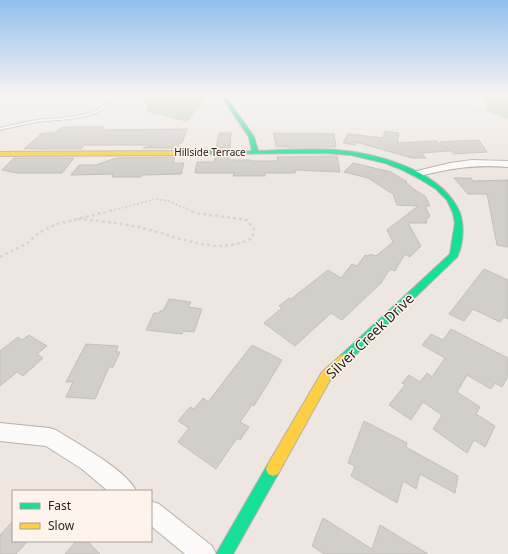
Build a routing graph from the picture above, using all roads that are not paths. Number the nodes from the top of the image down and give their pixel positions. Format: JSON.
{"nodes":[{"id":1,"x":30,"y":122,"type":"edge"},
{"id":2,"x":239,"y":122,"type":"edge"},
{"id":3,"x":0,"y":129,"type":"edge"},
{"id":4,"x":255,"y":152,"type":"junction"},
{"id":5,"x":0,"y":154,"type":"edge"},
{"id":6,"x":508,"y":164,"type":"edge"},
{"id":7,"x":416,"y":174,"type":"junction"},
{"id":8,"x":0,"y":432,"type":"edge"},
{"id":9,"x":124,"y":490,"type":"edge"},
{"id":10,"x":152,"y":513,"type":"edge"},
{"id":11,"x":204,"y":554,"type":"edge"},
{"id":12,"x":224,"y":554,"type":"edge"}],
"edges":[{"from":1,"to":3,"type":"lane"},
{"from":2,"to":4,"type":"street"},
{"from":4,"to":5,"type":"street","name":"Hillside Terrace"},
{"from":4,"to":7,"type":"street","name":"Hillside Terrace"},
{"from":6,"to":7,"type":"street"},
{"from":7,"to":12,"type":"street","name":"Silver Creek Drive"},
{"from":8,"to":9,"type":"street"},
{"from":10,"to":11,"type":"street"}]}
